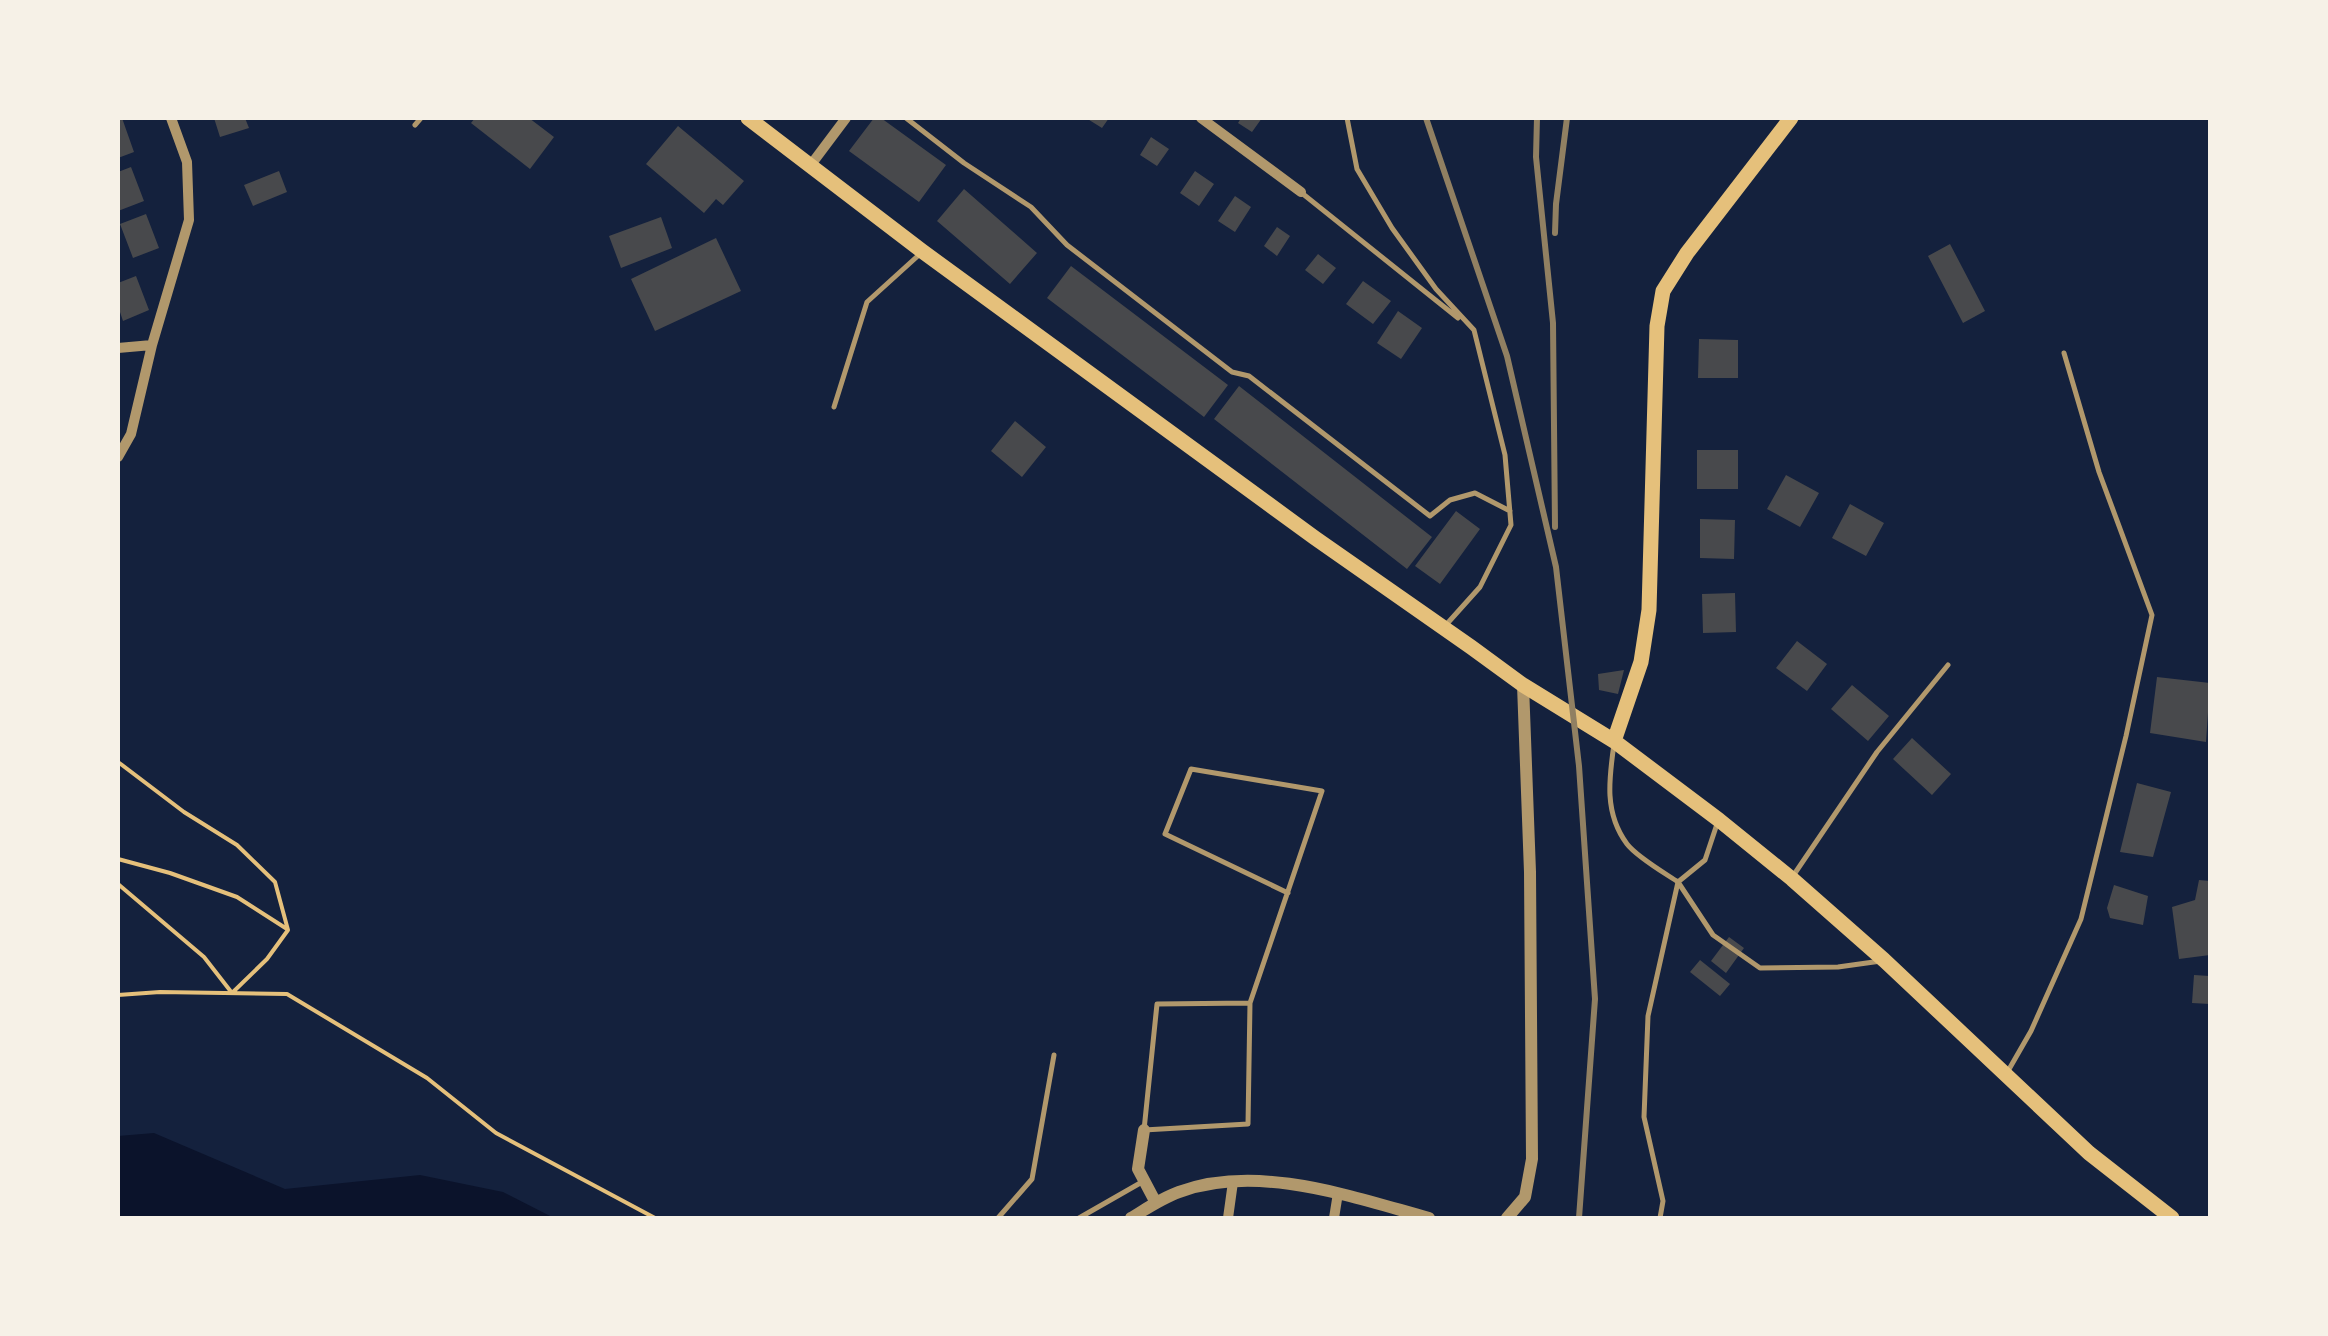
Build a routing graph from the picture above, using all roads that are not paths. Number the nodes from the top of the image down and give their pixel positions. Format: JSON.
{"nodes":[{"id":1,"x":171,"y":118,"type":"edge"},
{"id":2,"x":421,"y":118,"type":"edge"},
{"id":3,"x":748,"y":118,"type":"edge"},
{"id":4,"x":846,"y":118,"type":"edge"},
{"id":5,"x":906,"y":118,"type":"edge"},
{"id":6,"x":1201,"y":118,"type":"edge"},
{"id":7,"x":1346,"y":118,"type":"edge"},
{"id":8,"x":1791,"y":118,"type":"edge"},
{"id":9,"x":416,"y":125,"type":"dead end"},
{"id":10,"x":810,"y":166,"type":"junction"},
{"id":11,"x":1301,"y":192,"type":"joint"},
{"id":12,"x":922,"y":251,"type":"junction"},
{"id":13,"x":1474,"y":330,"type":"junction"},
{"id":14,"x":152,"y":345,"type":"junction"},
{"id":15,"x":118,"y":348,"type":"edge"},
{"id":16,"x":2064,"y":353,"type":"dead end"},
{"id":17,"x":834,"y":408,"type":"dead end"},
{"id":18,"x":118,"y":457,"type":"edge"},
{"id":19,"x":1510,"y":510,"type":"junction"},
{"id":20,"x":1444,"y":629,"type":"junction"},
{"id":21,"x":1948,"y":665,"type":"dead end"},
{"id":22,"x":1522,"y":686,"type":"junction"},
{"id":23,"x":1614,"y":741,"type":"junction"},
{"id":24,"x":1719,"y":820,"type":"junction"},
{"id":25,"x":1792,"y":879,"type":"junction"},
{"id":26,"x":1678,"y":882,"type":"junction"},
{"id":27,"x":1288,"y":893,"type":"junction"},
{"id":28,"x":1884,"y":960,"type":"junction"},
{"id":29,"x":1250,"y":1004,"type":"junction"},
{"id":30,"x":1054,"y":1055,"type":"dead end"},
{"id":31,"x":2006,"y":1074,"type":"junction"},
{"id":32,"x":1144,"y":1130,"type":"junction"},
{"id":33,"x":1144,"y":1180,"type":"junction"},
{"id":34,"x":1233,"y":1182,"type":"junction"},
{"id":35,"x":1338,"y":1193,"type":"junction"},
{"id":36,"x":1156,"y":1203,"type":"junction"},
{"id":37,"x":998,"y":1218,"type":"edge"},
{"id":38,"x":1079,"y":1218,"type":"edge"},
{"id":39,"x":1132,"y":1218,"type":"edge"},
{"id":40,"x":1228,"y":1218,"type":"edge"},
{"id":41,"x":1334,"y":1218,"type":"edge"},
{"id":42,"x":1429,"y":1218,"type":"edge"},
{"id":43,"x":1508,"y":1218,"type":"edge"},
{"id":44,"x":1660,"y":1218,"type":"edge"},
{"id":45,"x":2172,"y":1218,"type":"edge"}],
"edges":[{"from":1,"to":14,"type":"street"},
{"from":2,"to":9,"type":"lane"},
{"from":3,"to":10,"type":"main road"},
{"from":4,"to":10,"type":"street"},
{"from":5,"to":19,"type":"lane"},
{"from":6,"to":11,"type":"street"},
{"from":7,"to":13,"type":"lane"},
{"from":8,"to":23,"type":"main road"},
{"from":10,"to":12,"type":"main road"},
{"from":11,"to":13,"type":"lane"},
{"from":12,"to":17,"type":"lane"},
{"from":12,"to":20,"type":"main road"},
{"from":13,"to":19,"type":"lane"},
{"from":14,"to":15,"type":"street"},
{"from":14,"to":18,"type":"street"},
{"from":16,"to":31,"type":"lane"},
{"from":19,"to":20,"type":"lane"},
{"from":20,"to":22,"type":"main road"},
{"from":21,"to":25,"type":"lane"},
{"from":22,"to":23,"type":"main road"},
{"from":22,"to":43,"type":"street"},
{"from":23,"to":24,"type":"main road"},
{"from":23,"to":26,"type":"lane"},
{"from":24,"to":25,"type":"main road"},
{"from":24,"to":26,"type":"lane"},
{"from":25,"to":28,"type":"main road"},
{"from":26,"to":28,"type":"lane"},
{"from":26,"to":44,"type":"lane"},
{"from":27,"to":27,"type":"lane"},
{"from":27,"to":29,"type":"lane"},
{"from":28,"to":31,"type":"main road"},
{"from":29,"to":32,"type":"lane"},
{"from":29,"to":32,"type":"lane"},
{"from":30,"to":37,"type":"lane"},
{"from":31,"to":45,"type":"main road"},
{"from":32,"to":33,"type":"street"},
{"from":33,"to":36,"type":"street"},
{"from":33,"to":38,"type":"lane"},
{"from":34,"to":35,"type":"street"},
{"from":34,"to":36,"type":"street"},
{"from":34,"to":40,"type":"street"},
{"from":35,"to":41,"type":"street"},
{"from":35,"to":42,"type":"street"},
{"from":36,"to":39,"type":"street"}]}
